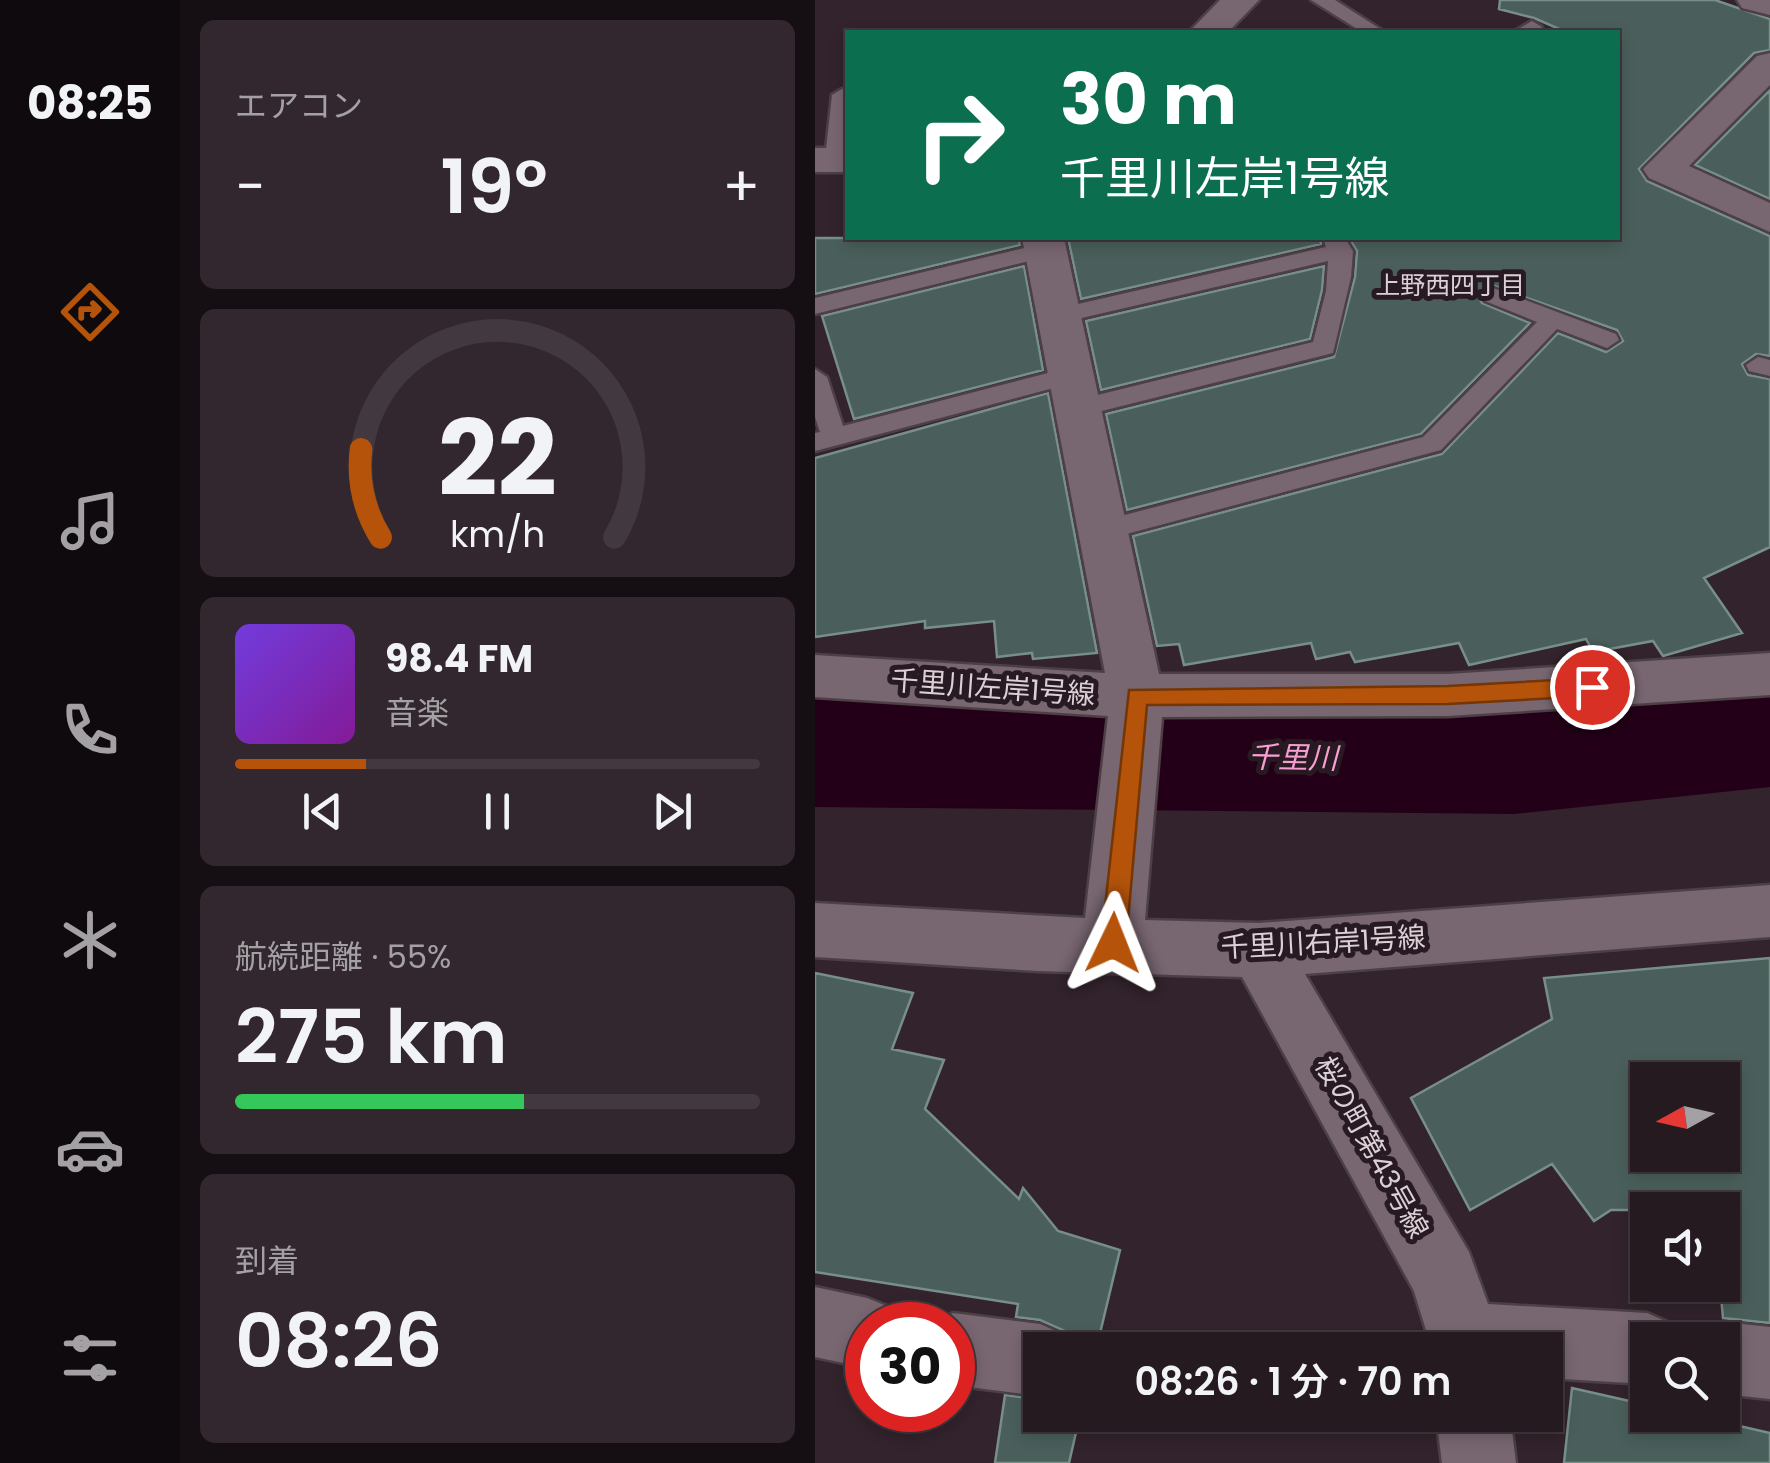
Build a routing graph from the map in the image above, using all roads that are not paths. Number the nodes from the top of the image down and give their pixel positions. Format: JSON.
{"nodes":[{"id":1,"x":1241,"y":0,"type":"edge"},
{"id":2,"x":1321,"y":0,"type":"edge"},
{"id":3,"x":1755,"y":0,"type":"edge"},
{"id":4,"x":1770,"y":4,"type":"edge"},
{"id":5,"x":1209,"y":30,"type":"edge"},
{"id":6,"x":1372,"y":30,"type":"edge"},
{"id":7,"x":1770,"y":64,"type":"edge"},
{"id":8,"x":842,"y":95,"type":"dead end"},
{"id":9,"x":833,"y":160,"type":"edge"},
{"id":10,"x":1770,"y":219,"type":"edge"},
{"id":11,"x":1044,"y":244,"type":"edge"},
{"id":12,"x":1338,"y":244,"type":"edge"},
{"id":13,"x":1493,"y":296,"type":"dead end"},
{"id":14,"x":815,"y":306,"type":"edge"},
{"id":15,"x":1059,"y":315,"type":"junction"},
{"id":16,"x":1551,"y":321,"type":"junction"},
{"id":17,"x":1607,"y":340,"type":"dead end"},
{"id":18,"x":815,"y":376,"type":"edge"},
{"id":19,"x":1075,"y":392,"type":"junction"},
{"id":20,"x":824,"y":440,"type":"edge"},
{"id":21,"x":1104,"y":530,"type":"junction"},
{"id":22,"x":1770,"y":674,"type":"edge"},
{"id":23,"x":815,"y":676,"type":"edge"},
{"id":24,"x":1137,"y":705,"type":"junction"},
{"id":25,"x":1770,"y":911,"type":"edge"},
{"id":26,"x":815,"y":930,"type":"edge"},
{"id":27,"x":1113,"y":943,"type":"junction"},
{"id":28,"x":1259,"y":950,"type":"junction"},
{"id":29,"x":815,"y":1322,"type":"edge"},
{"id":30,"x":845,"y":1328,"type":"edge"},
{"id":31,"x":1464,"y":1332,"type":"edge"},
{"id":32,"x":1563,"y":1347,"type":"edge"},
{"id":33,"x":1630,"y":1349,"type":"edge"},
{"id":34,"x":975,"y":1352,"type":"edge"},
{"id":35,"x":1023,"y":1358,"type":"edge"},
{"id":36,"x":1740,"y":1360,"type":"edge"},
{"id":37,"x":1770,"y":1363,"type":"edge"},
{"id":38,"x":1475,"y":1432,"type":"edge"},
{"id":39,"x":1479,"y":1463,"type":"edge"}],
"edges":[{"from":1,"to":5,"type":"street"},
{"from":2,"to":6,"type":"lane"},
{"from":3,"to":4,"type":"street"},
{"from":7,"to":10,"type":"street"},
{"from":8,"to":9,"type":"lane"},
{"from":11,"to":14,"type":"lane"},
{"from":11,"to":15,"type":"street"},
{"from":12,"to":15,"type":"lane"},
{"from":12,"to":19,"type":"lane"},
{"from":13,"to":16,"type":"lane"},
{"from":15,"to":19,"type":"street"},
{"from":16,"to":17,"type":"lane"},
{"from":16,"to":21,"type":"lane"},
{"from":18,"to":20,"type":"lane"},
{"from":19,"to":20,"type":"lane"},
{"from":19,"to":21,"type":"street"},
{"from":21,"to":24,"type":"street"},
{"from":22,"to":24,"type":"street","name":"千里川左岸1号線"},
{"from":23,"to":24,"type":"street","name":"千里川左岸1号線"},
{"from":24,"to":27,"type":"street"},
{"from":25,"to":28,"type":"street","name":"千里川右岸1号線"},
{"from":26,"to":27,"type":"street","name":"千里川右岸1号線"},
{"from":27,"to":28,"type":"street","name":"千里川右岸1号線"},
{"from":28,"to":31,"type":"street","name":"桜の町第43号線"},
{"from":29,"to":30,"type":"street"},
{"from":32,"to":33,"type":"street"},
{"from":34,"to":35,"type":"street"},
{"from":36,"to":37,"type":"street"},
{"from":38,"to":39,"type":"street"}]}
